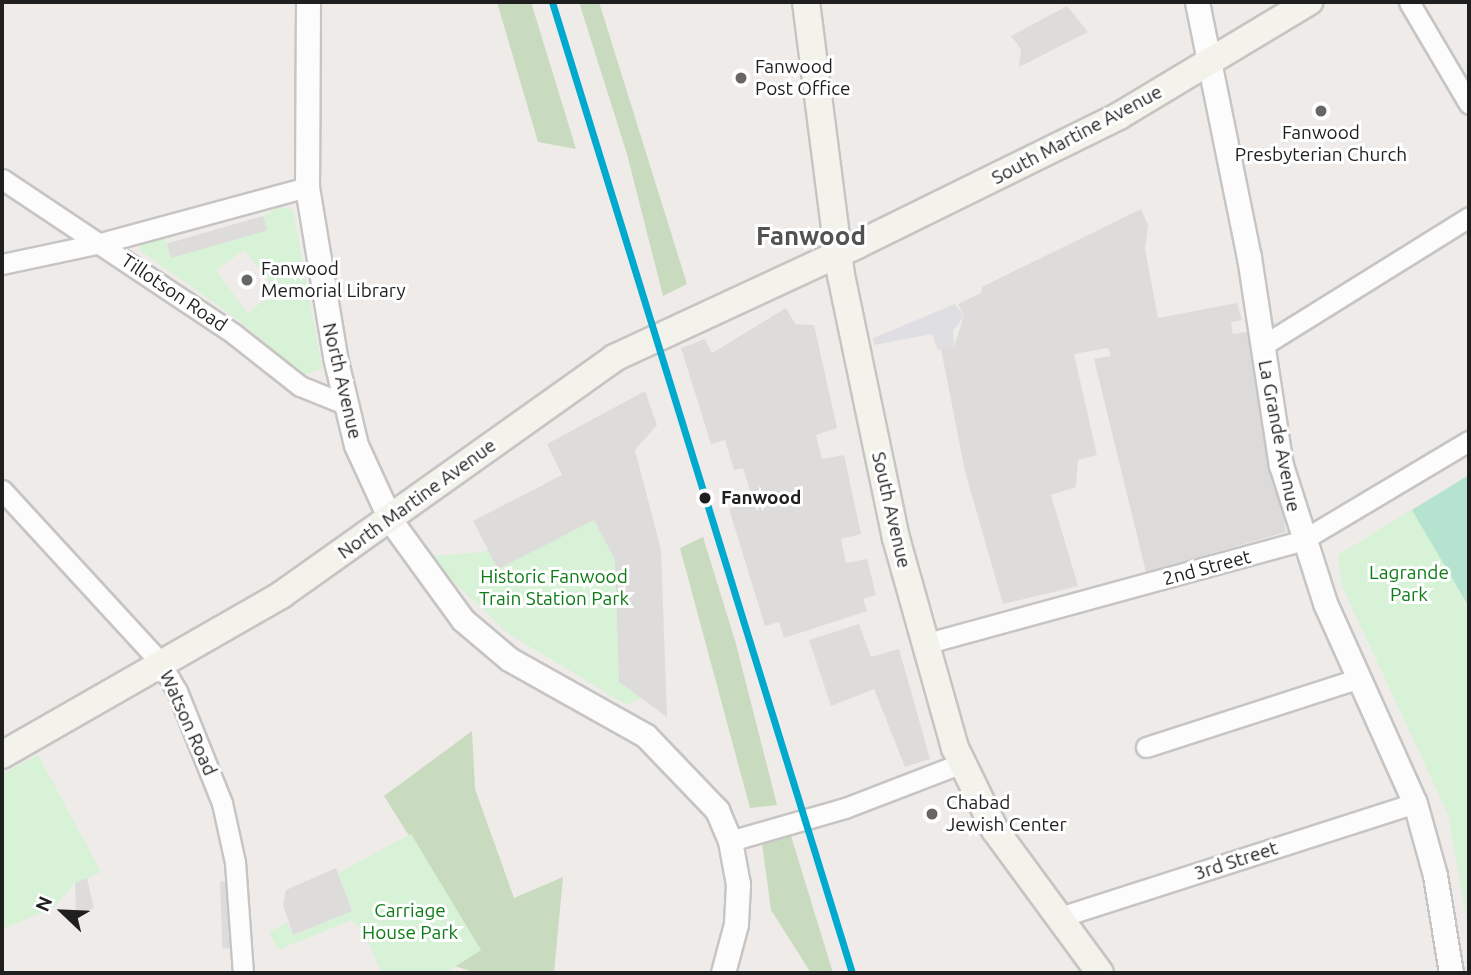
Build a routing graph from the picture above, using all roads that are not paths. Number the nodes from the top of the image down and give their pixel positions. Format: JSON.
{"nodes":[{"id":1,"x":308,"y":2,"type":"edge"},
{"id":2,"x":806,"y":2,"type":"edge"},
{"id":3,"x":1197,"y":2,"type":"edge"},
{"id":4,"x":1309,"y":2,"type":"edge"},
{"id":5,"x":1409,"y":2,"type":"edge"},
{"id":6,"x":1209,"y":62,"type":"junction"},
{"id":7,"x":1469,"y":104,"type":"edge"},
{"id":8,"x":2,"y":179,"type":"edge"},
{"id":9,"x":307,"y":187,"type":"junction"},
{"id":10,"x":1469,"y":217,"type":"edge"},
{"id":11,"x":102,"y":243,"type":"junction"},
{"id":12,"x":836,"y":255,"type":"junction"},
{"id":13,"x":2,"y":264,"type":"edge"},
{"id":14,"x":1262,"y":346,"type":"junction"},
{"id":15,"x":345,"y":404,"type":"junction"},
{"id":16,"x":1469,"y":440,"type":"edge"},
{"id":17,"x":2,"y":489,"type":"edge"},
{"id":18,"x":391,"y":521,"type":"junction"},
{"id":19,"x":1301,"y":541,"type":"junction"},
{"id":20,"x":924,"y":644,"type":"junction"},
{"id":21,"x":160,"y":662,"type":"junction"},
{"id":22,"x":1360,"y":678,"type":"junction"},
{"id":23,"x":1146,"y":747,"type":"dead end"},
{"id":24,"x":2,"y":755,"type":"edge"},
{"id":25,"x":962,"y":763,"type":"junction"},
{"id":26,"x":1415,"y":803,"type":"junction"},
{"id":27,"x":730,"y":841,"type":"junction"},
{"id":28,"x":1057,"y":918,"type":"junction"},
{"id":29,"x":243,"y":973,"type":"edge"},
{"id":30,"x":723,"y":973,"type":"edge"},
{"id":31,"x":1100,"y":973,"type":"edge"},
{"id":32,"x":1451,"y":973,"type":"edge"}],
"edges":[{"from":1,"to":9,"type":"street","name":"North Avenue"},
{"from":2,"to":12,"type":"main road","name":"South Avenue"},
{"from":3,"to":6,"type":"street","name":"La Grande Avenue"},
{"from":4,"to":6,"type":"main road","name":"South Martine Avenue"},
{"from":5,"to":7,"type":"street"},
{"from":6,"to":12,"type":"main road","name":"South Martine Avenue"},
{"from":6,"to":14,"type":"street","name":"La Grande Avenue"},
{"from":8,"to":11,"type":"street","name":"Tillotson Road"},
{"from":9,"to":11,"type":"street"},
{"from":9,"to":15,"type":"street","name":"North Avenue"},
{"from":10,"to":14,"type":"street"},
{"from":11,"to":13,"type":"street"},
{"from":11,"to":15,"type":"street","name":"Tillotson Road"},
{"from":12,"to":18,"type":"main road","name":"North Martine Avenue"},
{"from":12,"to":20,"type":"main road","name":"South Avenue"},
{"from":14,"to":19,"type":"street","name":"La Grande Avenue"},
{"from":15,"to":18,"type":"street","name":"North Avenue"},
{"from":16,"to":19,"type":"street","name":"2nd Street"},
{"from":17,"to":21,"type":"street","name":"Watson Road"},
{"from":18,"to":21,"type":"main road","name":"North Martine Avenue"},
{"from":18,"to":27,"type":"street","name":"North Avenue"},
{"from":19,"to":20,"type":"street","name":"2nd Street"},
{"from":19,"to":22,"type":"street","name":"La Grande Avenue"},
{"from":20,"to":25,"type":"main road","name":"South Avenue"},
{"from":21,"to":24,"type":"main road","name":"North Martine Avenue"},
{"from":21,"to":29,"type":"street","name":"Watson Road"},
{"from":22,"to":23,"type":"street"},
{"from":22,"to":26,"type":"street","name":"La Grande Avenue"},
{"from":25,"to":27,"type":"street"},
{"from":25,"to":28,"type":"main road","name":"South Avenue"},
{"from":26,"to":28,"type":"street","name":"3rd Street"},
{"from":26,"to":32,"type":"street","name":"La Grande Avenue"},
{"from":27,"to":30,"type":"street","name":"North Avenue"},
{"from":28,"to":31,"type":"main road","name":"South Avenue"}]}
